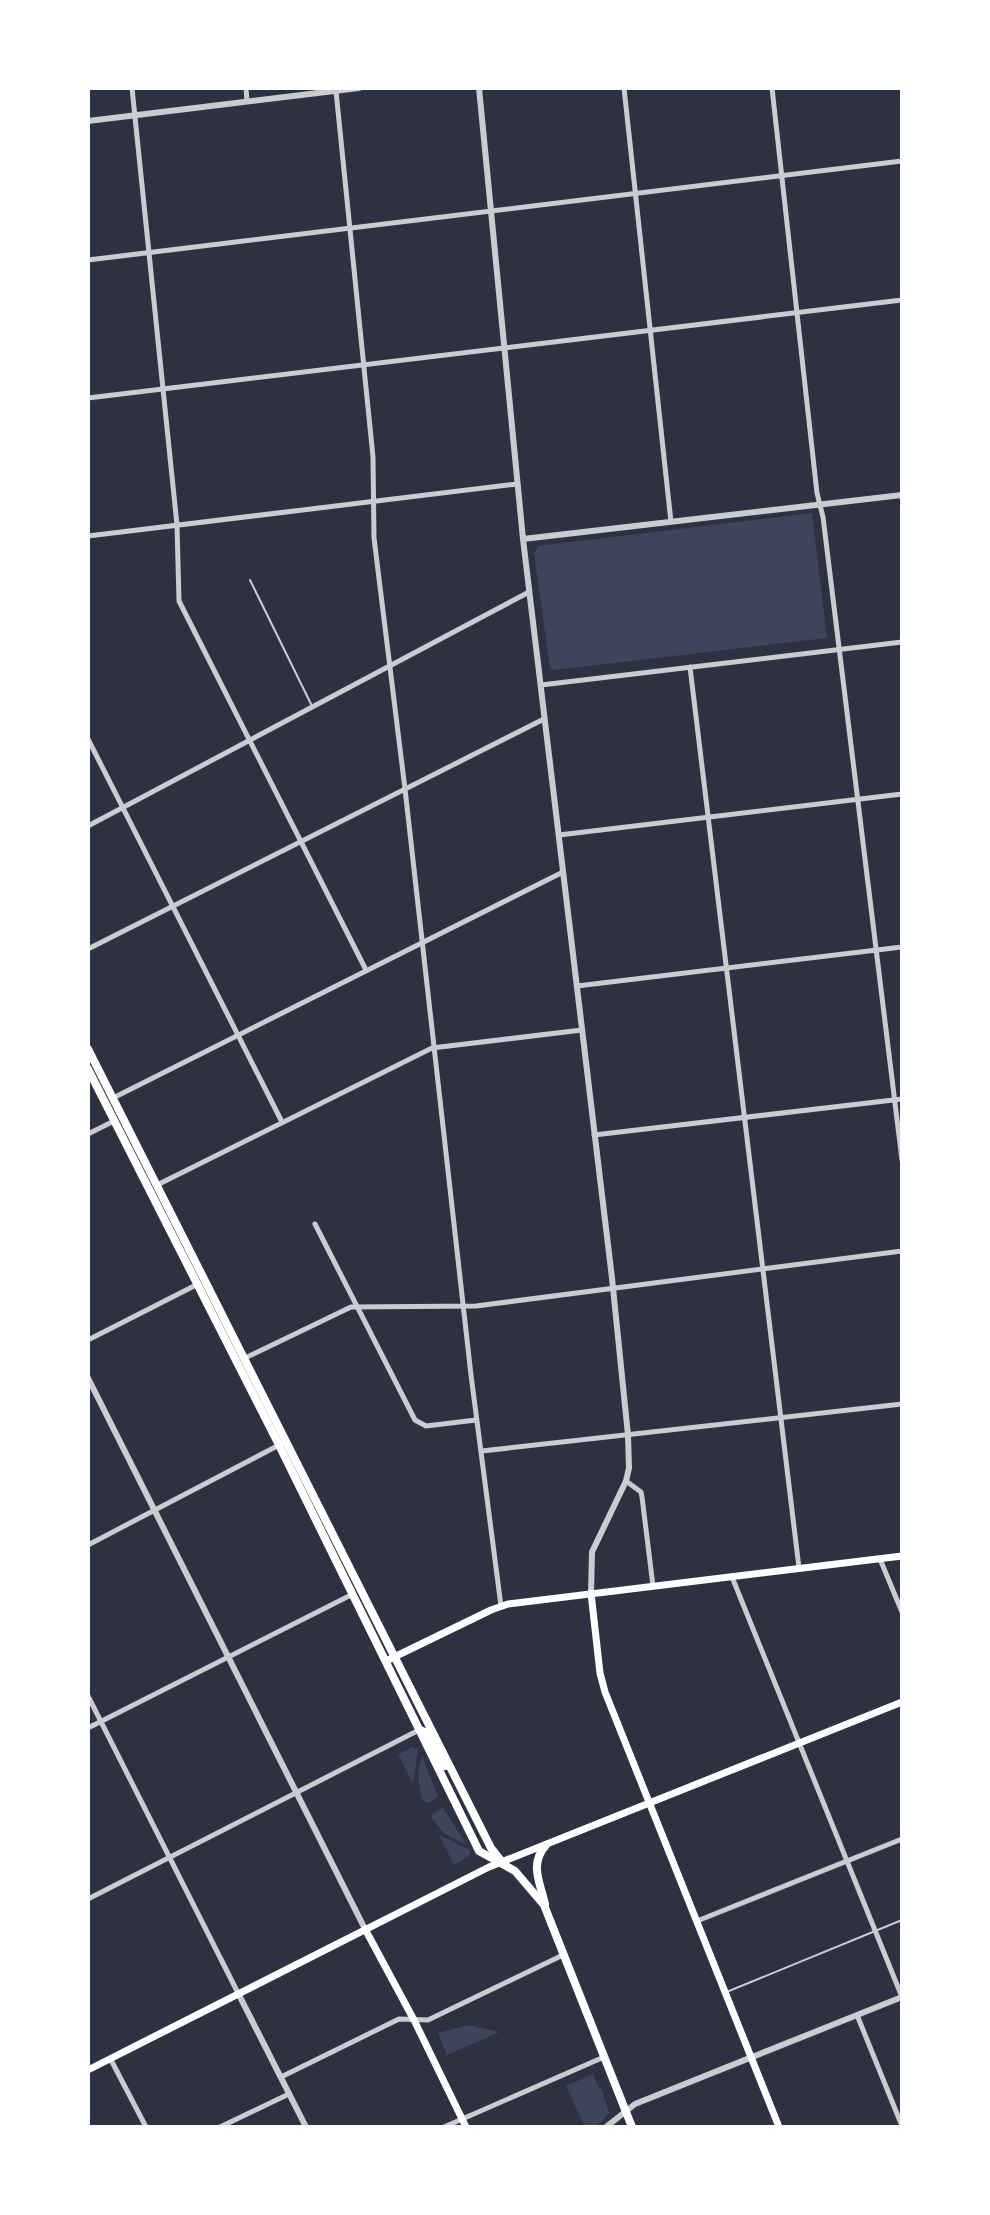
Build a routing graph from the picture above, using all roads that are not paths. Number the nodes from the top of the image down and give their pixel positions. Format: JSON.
{"nodes":[{"id":1,"x":132,"y":88,"type":"edge"},
{"id":2,"x":246,"y":88,"type":"edge"},
{"id":3,"x":359,"y":88,"type":"edge"},
{"id":4,"x":479,"y":88,"type":"edge"},
{"id":5,"x":624,"y":88,"type":"edge"},
{"id":6,"x":772,"y":88,"type":"edge"},
{"id":7,"x":335,"y":90,"type":"edge"},
{"id":8,"x":247,"y":101,"type":"junction"},
{"id":9,"x":135,"y":115,"type":"junction"},
{"id":10,"x":88,"y":121,"type":"edge"},
{"id":11,"x":902,"y":161,"type":"edge"},
{"id":12,"x":782,"y":176,"type":"junction"},
{"id":13,"x":635,"y":194,"type":"junction"},
{"id":14,"x":491,"y":211,"type":"junction"},
{"id":15,"x":350,"y":228,"type":"junction"},
{"id":16,"x":148,"y":252,"type":"junction"},
{"id":17,"x":88,"y":260,"type":"edge"},
{"id":18,"x":902,"y":300,"type":"edge"},
{"id":19,"x":796,"y":313,"type":"junction"},
{"id":20,"x":649,"y":330,"type":"junction"},
{"id":21,"x":504,"y":348,"type":"junction"},
{"id":22,"x":364,"y":365,"type":"junction"},
{"id":23,"x":162,"y":389,"type":"junction"},
{"id":24,"x":88,"y":398,"type":"edge"},
{"id":25,"x":517,"y":484,"type":"junction"},
{"id":26,"x":902,"y":495,"type":"edge"},
{"id":27,"x":373,"y":502,"type":"junction"},
{"id":28,"x":820,"y":504,"type":"junction"},
{"id":29,"x":671,"y":522,"type":"junction"},
{"id":30,"x":177,"y":525,"type":"junction"},
{"id":31,"x":88,"y":536,"type":"edge"},
{"id":32,"x":523,"y":539,"type":"junction"},
{"id":33,"x":250,"y":580,"type":"dead end"},
{"id":34,"x":529,"y":592,"type":"junction"},
{"id":35,"x":902,"y":642,"type":"edge"},
{"id":36,"x":839,"y":649,"type":"junction"},
{"id":37,"x":390,"y":666,"type":"junction"},
{"id":38,"x":690,"y":667,"type":"junction"},
{"id":39,"x":541,"y":685,"type":"junction"},
{"id":40,"x":312,"y":708,"type":"junction"},
{"id":41,"x":544,"y":719,"type":"junction"},
{"id":42,"x":88,"y":739,"type":"edge"},
{"id":43,"x":250,"y":741,"type":"junction"},
{"id":44,"x":405,"y":789,"type":"junction"},
{"id":45,"x":902,"y":794,"type":"edge"},
{"id":46,"x":858,"y":799,"type":"junction"},
{"id":47,"x":123,"y":808,"type":"junction"},
{"id":48,"x":708,"y":817,"type":"junction"},
{"id":49,"x":88,"y":826,"type":"edge"},
{"id":50,"x":559,"y":835,"type":"junction"},
{"id":51,"x":301,"y":842,"type":"junction"},
{"id":52,"x":563,"y":872,"type":"junction"},
{"id":53,"x":173,"y":907,"type":"junction"},
{"id":54,"x":422,"y":942,"type":"junction"},
{"id":55,"x":902,"y":947,"type":"edge"},
{"id":56,"x":88,"y":949,"type":"edge"},
{"id":57,"x":877,"y":950,"type":"junction"},
{"id":58,"x":726,"y":967,"type":"junction"},
{"id":59,"x":366,"y":970,"type":"junction"},
{"id":60,"x":577,"y":986,"type":"junction"},
{"id":61,"x":582,"y":1030,"type":"junction"},
{"id":62,"x":238,"y":1035,"type":"junction"},
{"id":63,"x":432,"y":1048,"type":"junction"},
{"id":64,"x":88,"y":1049,"type":"edge"},
{"id":65,"x":88,"y":1069,"type":"edge"},
{"id":66,"x":113,"y":1098,"type":"junction"},
{"id":67,"x":898,"y":1099,"type":"edge"},
{"id":68,"x":745,"y":1118,"type":"junction"},
{"id":69,"x":114,"y":1121,"type":"junction"},
{"id":70,"x":282,"y":1122,"type":"junction"},
{"id":71,"x":88,"y":1134,"type":"edge"},
{"id":72,"x":594,"y":1135,"type":"junction"},
{"id":73,"x":902,"y":1160,"type":"edge"},
{"id":74,"x":144,"y":1179,"type":"junction"},
{"id":75,"x":157,"y":1185,"type":"junction"},
{"id":76,"x":315,"y":1224,"type":"dead end"},
{"id":77,"x":902,"y":1251,"type":"edge"},
{"id":78,"x":763,"y":1268,"type":"junction"},
{"id":79,"x":196,"y":1285,"type":"junction"},
{"id":80,"x":613,"y":1288,"type":"junction"},
{"id":81,"x":357,"y":1306,"type":"junction"},
{"id":82,"x":463,"y":1306,"type":"junction"},
{"id":83,"x":226,"y":1321,"type":"junction"},
{"id":84,"x":215,"y":1322,"type":"junction"},
{"id":85,"x":88,"y":1340,"type":"edge"},
{"id":86,"x":245,"y":1358,"type":"junction"},
{"id":87,"x":88,"y":1378,"type":"edge"},
{"id":88,"x":902,"y":1404,"type":"edge"},
{"id":89,"x":781,"y":1418,"type":"junction"},
{"id":90,"x":476,"y":1420,"type":"junction"},
{"id":91,"x":628,"y":1435,"type":"junction"},
{"id":92,"x":282,"y":1443,"type":"junction"},
{"id":93,"x":481,"y":1451,"type":"junction"},
{"id":94,"x":626,"y":1481,"type":"junction"},
{"id":95,"x":155,"y":1510,"type":"junction"},
{"id":96,"x":88,"y":1545,"type":"edge"},
{"id":97,"x":902,"y":1556,"type":"edge"},
{"id":98,"x":880,"y":1559,"type":"junction"},
{"id":99,"x":799,"y":1568,"type":"junction"},
{"id":100,"x":732,"y":1577,"type":"junction"},
{"id":101,"x":653,"y":1586,"type":"junction"},
{"id":102,"x":591,"y":1593,"type":"junction"},
{"id":103,"x":351,"y":1595,"type":"junction"},
{"id":104,"x":501,"y":1606,"type":"junction"},
{"id":105,"x":902,"y":1612,"type":"edge"},
{"id":106,"x":229,"y":1656,"type":"junction"},
{"id":107,"x":390,"y":1660,"type":"junction"},
{"id":108,"x":88,"y":1696,"type":"edge"},
{"id":109,"x":902,"y":1702,"type":"edge"},
{"id":110,"x":101,"y":1722,"type":"junction"},
{"id":111,"x":88,"y":1728,"type":"edge"},
{"id":112,"x":419,"y":1730,"type":"junction"},
{"id":113,"x":801,"y":1743,"type":"junction"},
{"id":114,"x":452,"y":1771,"type":"junction"},
{"id":115,"x":297,"y":1791,"type":"junction"},
{"id":116,"x":649,"y":1803,"type":"junction"},
{"id":117,"x":902,"y":1839,"type":"edge"},
{"id":118,"x":546,"y":1845,"type":"junction"},
{"id":119,"x":170,"y":1858,"type":"junction"},
{"id":120,"x":848,"y":1861,"type":"junction"},
{"id":121,"x":502,"y":1862,"type":"junction"},
{"id":122,"x":88,"y":1899,"type":"edge"},
{"id":123,"x":547,"y":1913,"type":"junction"},
{"id":124,"x":902,"y":1920,"type":"edge"},
{"id":125,"x":697,"y":1921,"type":"junction"},
{"id":126,"x":365,"y":1929,"type":"junction"},
{"id":127,"x":876,"y":1931,"type":"junction"},
{"id":128,"x":563,"y":1955,"type":"junction"},
{"id":129,"x":238,"y":1993,"type":"junction"},
{"id":130,"x":725,"y":1993,"type":"junction"},
{"id":131,"x":902,"y":1997,"type":"edge"},
{"id":132,"x":857,"y":2015,"type":"junction"},
{"id":133,"x":414,"y":2020,"type":"junction"},
{"id":134,"x":604,"y":2057,"type":"junction"},
{"id":135,"x":110,"y":2058,"type":"junction"},
{"id":136,"x":752,"y":2058,"type":"junction"},
{"id":137,"x":88,"y":2070,"type":"edge"},
{"id":138,"x":281,"y":2077,"type":"junction"},
{"id":139,"x":289,"y":2094,"type":"junction"},
{"id":140,"x":626,"y":2111,"type":"junction"},
{"id":141,"x":464,"y":2123,"type":"edge"},
{"id":142,"x":902,"y":2126,"type":"edge"},
{"id":143,"x":146,"y":2127,"type":"edge"},
{"id":144,"x":220,"y":2127,"type":"edge"},
{"id":145,"x":306,"y":2127,"type":"edge"},
{"id":146,"x":444,"y":2127,"type":"edge"},
{"id":147,"x":606,"y":2127,"type":"edge"},
{"id":148,"x":632,"y":2127,"type":"edge"},
{"id":149,"x":779,"y":2127,"type":"edge"}],
"edges":[{"from":1,"to":9,"type":"street"},
{"from":2,"to":8,"type":"street"},
{"from":3,"to":7,"type":"street"},
{"from":4,"to":14,"type":"street"},
{"from":5,"to":13,"type":"street"},
{"from":6,"to":12,"type":"street"},
{"from":7,"to":8,"type":"street"},
{"from":7,"to":15,"type":"street"},
{"from":8,"to":9,"type":"street"},
{"from":9,"to":10,"type":"street"},
{"from":9,"to":16,"type":"street"},
{"from":11,"to":12,"type":"street"},
{"from":12,"to":13,"type":"street"},
{"from":12,"to":19,"type":"street"},
{"from":13,"to":14,"type":"street"},
{"from":13,"to":20,"type":"street"},
{"from":14,"to":15,"type":"street"},
{"from":14,"to":21,"type":"street"},
{"from":15,"to":16,"type":"street"},
{"from":15,"to":22,"type":"street"},
{"from":16,"to":17,"type":"street"},
{"from":16,"to":23,"type":"street"},
{"from":18,"to":19,"type":"street"},
{"from":19,"to":20,"type":"street"},
{"from":19,"to":28,"type":"street"},
{"from":20,"to":21,"type":"street"},
{"from":20,"to":29,"type":"street"},
{"from":21,"to":22,"type":"street"},
{"from":21,"to":25,"type":"street"},
{"from":22,"to":23,"type":"street"},
{"from":22,"to":27,"type":"street"},
{"from":23,"to":24,"type":"street"},
{"from":23,"to":30,"type":"street"},
{"from":25,"to":27,"type":"street"},
{"from":25,"to":32,"type":"street"},
{"from":26,"to":28,"type":"street"},
{"from":27,"to":30,"type":"street"},
{"from":27,"to":37,"type":"street"},
{"from":28,"to":29,"type":"street"},
{"from":28,"to":36,"type":"street"},
{"from":29,"to":32,"type":"street"},
{"from":30,"to":31,"type":"street"},
{"from":30,"to":43,"type":"street"},
{"from":32,"to":34,"type":"street"},
{"from":33,"to":40,"type":"lane"},
{"from":34,"to":37,"type":"street"},
{"from":34,"to":39,"type":"street"},
{"from":35,"to":36,"type":"street"},
{"from":36,"to":38,"type":"street"},
{"from":36,"to":46,"type":"street"},
{"from":37,"to":40,"type":"street"},
{"from":37,"to":44,"type":"street"},
{"from":38,"to":39,"type":"street"},
{"from":38,"to":48,"type":"street"},
{"from":39,"to":41,"type":"street"},
{"from":40,"to":43,"type":"street"},
{"from":41,"to":44,"type":"street"},
{"from":41,"to":50,"type":"street"},
{"from":42,"to":47,"type":"street"},
{"from":43,"to":47,"type":"street"},
{"from":43,"to":51,"type":"street"},
{"from":44,"to":51,"type":"street"},
{"from":44,"to":54,"type":"street"},
{"from":45,"to":46,"type":"street"},
{"from":46,"to":48,"type":"street"},
{"from":46,"to":57,"type":"street"},
{"from":47,"to":49,"type":"street"},
{"from":47,"to":53,"type":"street"},
{"from":48,"to":50,"type":"street"},
{"from":48,"to":58,"type":"street"},
{"from":50,"to":52,"type":"street"},
{"from":51,"to":53,"type":"street"},
{"from":51,"to":59,"type":"street"},
{"from":52,"to":54,"type":"street"},
{"from":52,"to":60,"type":"street"},
{"from":53,"to":56,"type":"street"},
{"from":53,"to":62,"type":"street"},
{"from":54,"to":59,"type":"street"},
{"from":54,"to":63,"type":"street"},
{"from":55,"to":57,"type":"street"},
{"from":57,"to":58,"type":"street"},
{"from":57,"to":67,"type":"street"},
{"from":58,"to":60,"type":"street"},
{"from":58,"to":68,"type":"street"},
{"from":59,"to":62,"type":"street"},
{"from":60,"to":61,"type":"street"},
{"from":61,"to":63,"type":"street"},
{"from":61,"to":72,"type":"street"},
{"from":62,"to":66,"type":"street"},
{"from":62,"to":70,"type":"street"},
{"from":63,"to":70,"type":"street"},
{"from":63,"to":82,"type":"street"},
{"from":64,"to":66,"type":"main road"},
{"from":65,"to":69,"type":"main road"},
{"from":66,"to":75,"type":"main road"},
{"from":67,"to":68,"type":"street"},
{"from":67,"to":73,"type":"street"},
{"from":68,"to":72,"type":"street"},
{"from":68,"to":78,"type":"street"},
{"from":69,"to":71,"type":"street"},
{"from":69,"to":74,"type":"main road"},
{"from":70,"to":75,"type":"street"},
{"from":72,"to":80,"type":"street"},
{"from":74,"to":75,"type":"main road"},
{"from":74,"to":79,"type":"main road"},
{"from":75,"to":83,"type":"main road"},
{"from":76,"to":81,"type":"street"},
{"from":77,"to":78,"type":"street"},
{"from":78,"to":80,"type":"street"},
{"from":78,"to":89,"type":"street"},
{"from":79,"to":83,"type":"main road"},
{"from":79,"to":84,"type":"main road"},
{"from":79,"to":85,"type":"street"},
{"from":80,"to":82,"type":"street"},
{"from":80,"to":91,"type":"street"},
{"from":81,"to":82,"type":"street"},
{"from":81,"to":86,"type":"street"},
{"from":81,"to":90,"type":"street"},
{"from":82,"to":90,"type":"street"},
{"from":83,"to":86,"type":"main road"},
{"from":84,"to":86,"type":"main road"},
{"from":84,"to":92,"type":"main road"},
{"from":86,"to":92,"type":"main road"},
{"from":87,"to":95,"type":"street"},
{"from":88,"to":89,"type":"street"},
{"from":89,"to":91,"type":"street"},
{"from":89,"to":99,"type":"street"},
{"from":90,"to":93,"type":"street"},
{"from":91,"to":93,"type":"street"},
{"from":91,"to":94,"type":"street"},
{"from":92,"to":95,"type":"street"},
{"from":92,"to":103,"type":"main road"},
{"from":92,"to":107,"type":"main road"},
{"from":93,"to":104,"type":"street"},
{"from":94,"to":101,"type":"street"},
{"from":94,"to":102,"type":"street"},
{"from":95,"to":96,"type":"street"},
{"from":95,"to":106,"type":"street"},
{"from":97,"to":98,"type":"main road"},
{"from":98,"to":99,"type":"main road"},
{"from":98,"to":105,"type":"street"},
{"from":99,"to":100,"type":"main road"},
{"from":100,"to":101,"type":"main road"},
{"from":100,"to":113,"type":"street"},
{"from":101,"to":102,"type":"main road"},
{"from":102,"to":104,"type":"main road"},
{"from":102,"to":116,"type":"main road"},
{"from":103,"to":106,"type":"street"},
{"from":103,"to":107,"type":"main road"},
{"from":104,"to":107,"type":"main road"},
{"from":106,"to":110,"type":"street"},
{"from":106,"to":115,"type":"street"},
{"from":107,"to":112,"type":"main road"},
{"from":107,"to":114,"type":"main road"},
{"from":108,"to":110,"type":"street"},
{"from":109,"to":113,"type":"main road"},
{"from":110,"to":111,"type":"street"},
{"from":110,"to":119,"type":"street"},
{"from":112,"to":114,"type":"main road"},
{"from":112,"to":115,"type":"street"},
{"from":112,"to":121,"type":"main road"},
{"from":113,"to":116,"type":"main road"},
{"from":113,"to":120,"type":"street"},
{"from":114,"to":121,"type":"main road"},
{"from":115,"to":119,"type":"street"},
{"from":115,"to":126,"type":"street"},
{"from":116,"to":118,"type":"main road"},
{"from":116,"to":125,"type":"main road"},
{"from":117,"to":120,"type":"street"},
{"from":118,"to":121,"type":"main road"},
{"from":118,"to":123,"type":"main road"},
{"from":119,"to":122,"type":"street"},
{"from":119,"to":129,"type":"street"},
{"from":120,"to":125,"type":"street"},
{"from":120,"to":127,"type":"street"},
{"from":121,"to":123,"type":"main road"},
{"from":121,"to":126,"type":"main road"},
{"from":123,"to":128,"type":"main road"},
{"from":124,"to":127,"type":"lane"},
{"from":125,"to":130,"type":"main road"},
{"from":126,"to":129,"type":"main road"},
{"from":126,"to":133,"type":"main road"},
{"from":127,"to":130,"type":"lane"},
{"from":127,"to":131,"type":"street"},
{"from":128,"to":133,"type":"street"},
{"from":128,"to":134,"type":"main road"},
{"from":129,"to":135,"type":"main road"},
{"from":129,"to":138,"type":"street"},
{"from":130,"to":136,"type":"main road"},
{"from":131,"to":132,"type":"street"},
{"from":132,"to":136,"type":"street"},
{"from":132,"to":142,"type":"street"},
{"from":133,"to":138,"type":"street"},
{"from":133,"to":141,"type":"main road"},
{"from":134,"to":140,"type":"main road"},
{"from":134,"to":141,"type":"street"},
{"from":135,"to":137,"type":"main road"},
{"from":135,"to":143,"type":"street"},
{"from":136,"to":140,"type":"street"},
{"from":136,"to":149,"type":"main road"},
{"from":138,"to":139,"type":"street"},
{"from":139,"to":144,"type":"street"},
{"from":139,"to":145,"type":"street"},
{"from":140,"to":147,"type":"street"},
{"from":140,"to":148,"type":"main road"},
{"from":141,"to":146,"type":"street"}]}
